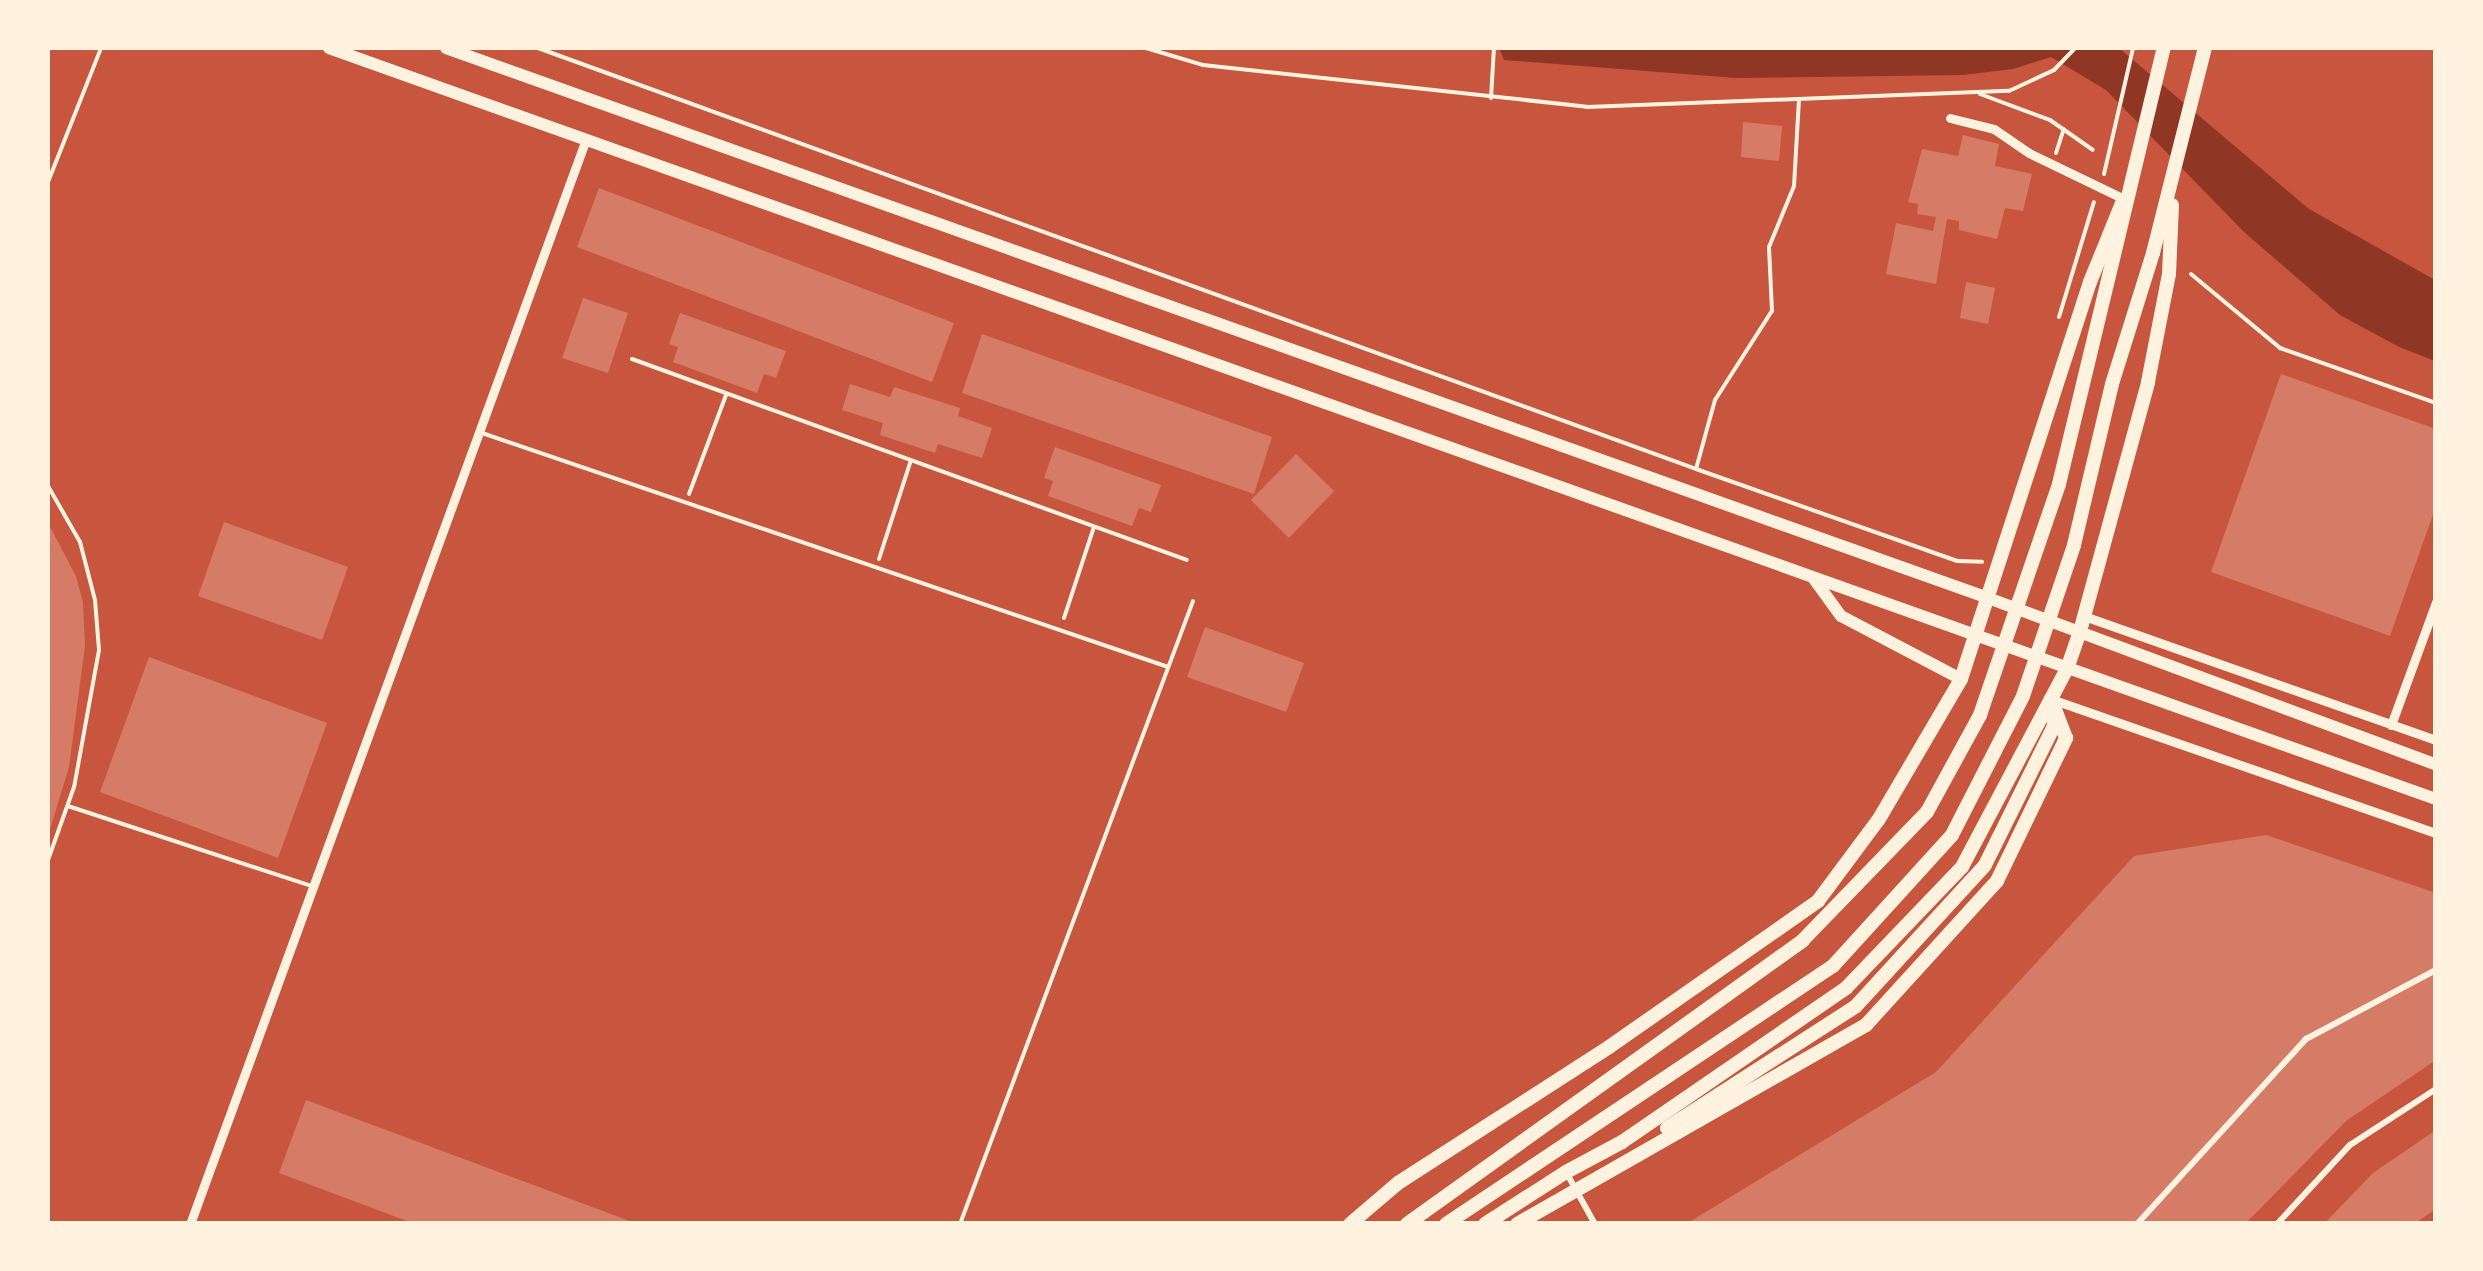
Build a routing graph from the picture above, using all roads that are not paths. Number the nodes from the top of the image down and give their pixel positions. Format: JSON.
{"nodes":[{"id":1,"x":100,"y":48,"type":"edge"},
{"id":2,"x":330,"y":48,"type":"edge"},
{"id":3,"x":446,"y":48,"type":"edge"},
{"id":4,"x":2164,"y":48,"type":"edge"},
{"id":5,"x":2204,"y":48,"type":"edge"},
{"id":6,"x":1950,"y":118,"type":"dead end"},
{"id":7,"x":586,"y":139,"type":"junction"},
{"id":8,"x":2138,"y":165,"type":"junction"},
{"id":9,"x":2173,"y":174,"type":"junction"},
{"id":10,"x":48,"y":182,"type":"edge"},
{"id":11,"x":2124,"y":199,"type":"junction"},
{"id":12,"x":480,"y":433,"type":"junction"},
{"id":13,"x":48,"y":486,"type":"edge"},
{"id":14,"x":1812,"y":576,"type":"junction"},
{"id":15,"x":1988,"y":598,"type":"junction"},
{"id":16,"x":1193,"y":601,"type":"dead end"},
{"id":17,"x":2436,"y":602,"type":"edge"},
{"id":18,"x":2084,"y":616,"type":"junction"},
{"id":19,"x":2079,"y":635,"type":"junction"},
{"id":20,"x":1976,"y":637,"type":"junction"},
{"id":21,"x":1168,"y":667,"type":"junction"},
{"id":22,"x":2067,"y":669,"type":"junction"},
{"id":23,"x":1961,"y":679,"type":"junction"},
{"id":24,"x":2051,"y":700,"type":"junction"},
{"id":25,"x":2391,"y":724,"type":"junction"},
{"id":26,"x":2436,"y":740,"type":"edge"},
{"id":27,"x":2436,"y":765,"type":"edge"},
{"id":28,"x":2436,"y":800,"type":"edge"},
{"id":29,"x":68,"y":806,"type":"junction"},
{"id":30,"x":2436,"y":833,"type":"edge"},
{"id":31,"x":48,"y":860,"type":"edge"},
{"id":32,"x":315,"y":888,"type":"junction"},
{"id":33,"x":2436,"y":970,"type":"edge"},
{"id":34,"x":2436,"y":1089,"type":"edge"},
{"id":35,"x":1566,"y":1172,"type":"junction"},
{"id":36,"x":190,"y":1224,"type":"edge"},
{"id":37,"x":960,"y":1224,"type":"edge"},
{"id":38,"x":1350,"y":1224,"type":"edge"},
{"id":39,"x":1407,"y":1224,"type":"edge"},
{"id":40,"x":1446,"y":1224,"type":"edge"},
{"id":41,"x":1485,"y":1224,"type":"edge"},
{"id":42,"x":1518,"y":1224,"type":"edge"},
{"id":43,"x":1595,"y":1224,"type":"edge"},
{"id":44,"x":2136,"y":1224,"type":"edge"},
{"id":45,"x":2277,"y":1224,"type":"edge"}],
"edges":[{"from":1,"to":10,"type":"lane"},
{"from":2,"to":7,"type":"main road"},
{"from":3,"to":15,"type":"main road"},
{"from":4,"to":8,"type":"highway"},
{"from":5,"to":9,"type":"highway"},
{"from":6,"to":11,"type":"street"},
{"from":7,"to":12,"type":"street"},
{"from":7,"to":14,"type":"main road"},
{"from":8,"to":11,"type":"highway"},
{"from":8,"to":39,"type":"highway"},
{"from":9,"to":18,"type":"highway"},
{"from":9,"to":40,"type":"highway"},
{"from":11,"to":15,"type":"highway"},
{"from":12,"to":21,"type":"lane"},
{"from":12,"to":32,"type":"street"},
{"from":13,"to":29,"type":"lane"},
{"from":14,"to":20,"type":"main road"},
{"from":14,"to":23,"type":"main road"},
{"from":15,"to":19,"type":"main road"},
{"from":15,"to":20,"type":"highway"},
{"from":16,"to":21,"type":"lane"},
{"from":17,"to":25,"type":"street"},
{"from":18,"to":19,"type":"highway"},
{"from":18,"to":25,"type":"street"},
{"from":19,"to":22,"type":"highway"},
{"from":19,"to":27,"type":"main road"},
{"from":20,"to":22,"type":"main road"},
{"from":20,"to":23,"type":"highway"},
{"from":21,"to":37,"type":"lane"},
{"from":22,"to":24,"type":"highway"},
{"from":22,"to":28,"type":"main road"},
{"from":23,"to":38,"type":"highway"},
{"from":24,"to":30,"type":"street"},
{"from":24,"to":35,"type":"highway"},
{"from":24,"to":42,"type":"highway"},
{"from":24,"to":42,"type":"highway"},
{"from":25,"to":26,"type":"street"},
{"from":29,"to":31,"type":"lane"},
{"from":29,"to":32,"type":"lane"},
{"from":32,"to":36,"type":"street"},
{"from":33,"to":44,"type":"street"},
{"from":34,"to":45,"type":"street"},
{"from":35,"to":41,"type":"highway"},
{"from":35,"to":43,"type":"street"}]}
